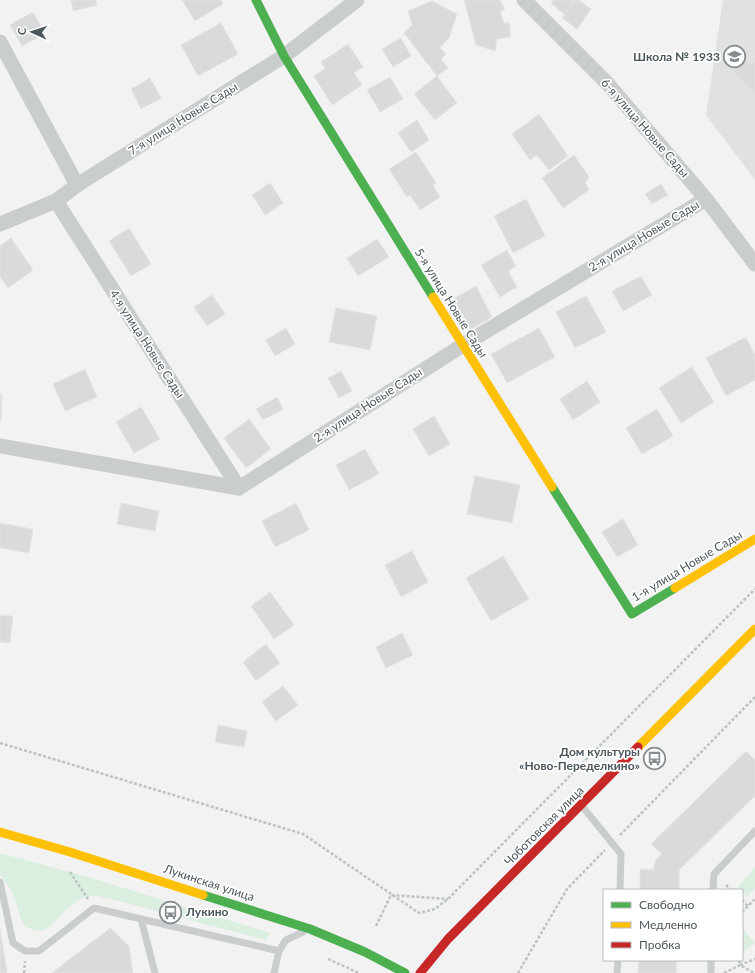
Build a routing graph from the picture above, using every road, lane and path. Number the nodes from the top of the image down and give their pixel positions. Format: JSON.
{"nodes":[{"id":1,"x":256,"y":0,"type":"edge"},
{"id":2,"x":357,"y":0,"type":"edge"},
{"id":3,"x":524,"y":0,"type":"edge"},
{"id":4,"x":0,"y":42,"type":"edge"},
{"id":5,"x":284,"y":56,"type":"junction"},
{"id":6,"x":76,"y":185,"type":"junction"},
{"id":7,"x":706,"y":199,"type":"junction"},
{"id":8,"x":56,"y":201,"type":"junction"},
{"id":9,"x":0,"y":224,"type":"edge"},
{"id":10,"x":755,"y":264,"type":"edge"},
{"id":11,"x":463,"y":344,"type":"junction"},
{"id":12,"x":0,"y":446,"type":"edge"},
{"id":13,"x":239,"y":488,"type":"junction"},
{"id":14,"x":755,"y":539,"type":"edge"},
{"id":15,"x":755,"y":589,"type":"edge"},
{"id":16,"x":632,"y":614,"type":"joint"},
{"id":17,"x":755,"y":629,"type":"edge"},
{"id":18,"x":755,"y":697,"type":"edge"},
{"id":19,"x":751,"y":702,"type":"junction"},
{"id":20,"x":755,"y":702,"type":"edge"},
{"id":21,"x":0,"y":743,"type":"edge"},
{"id":22,"x":582,"y":805,"type":"junction"},
{"id":23,"x":755,"y":831,"type":"edge"},
{"id":24,"x":0,"y":832,"type":"edge"},
{"id":25,"x":612,"y":843,"type":"junction"},
{"id":26,"x":67,"y":866,"type":"dead end"},
{"id":27,"x":0,"y":882,"type":"edge"},
{"id":28,"x":620,"y":889,"type":"edge"},
{"id":29,"x":713,"y":889,"type":"edge"},
{"id":30,"x":391,"y":895,"type":"junction"},
{"id":31,"x":448,"y":899,"type":"junction"},
{"id":32,"x":755,"y":899,"type":"edge"},
{"id":33,"x":743,"y":901,"type":"edge"},
{"id":34,"x":748,"y":906,"type":"junction"},
{"id":35,"x":94,"y":908,"type":"junction"},
{"id":36,"x":743,"y":911,"type":"edge"},
{"id":37,"x":141,"y":919,"type":"junction"},
{"id":38,"x":376,"y":926,"type":"dead end"},
{"id":39,"x":310,"y":928,"type":"junction"},
{"id":40,"x":279,"y":951,"type":"junction"},
{"id":41,"x":755,"y":960,"type":"edge"},
{"id":42,"x":618,"y":961,"type":"edge"},
{"id":43,"x":711,"y":961,"type":"edge"},
{"id":44,"x":739,"y":961,"type":"edge"},
{"id":45,"x":740,"y":965,"type":"junction"},
{"id":46,"x":155,"y":973,"type":"edge"},
{"id":47,"x":274,"y":973,"type":"edge"},
{"id":48,"x":405,"y":973,"type":"edge"},
{"id":49,"x":420,"y":973,"type":"edge"},
{"id":50,"x":518,"y":973,"type":"edge"},
{"id":51,"x":617,"y":973,"type":"edge"},
{"id":52,"x":711,"y":973,"type":"edge"},
{"id":53,"x":724,"y":973,"type":"edge"},
{"id":54,"x":754,"y":973,"type":"edge"}],
"edges":[{"from":1,"to":5,"type":"main road","name":"5-я улица Новые Сады"},
{"from":2,"to":5,"type":"street","name":"7-я улица Новые Сады"},
{"from":3,"to":7,"type":"street","name":"6-я улица Новые Сады"},
{"from":4,"to":6,"type":"street"},
{"from":5,"to":6,"type":"street","name":"7-я улица Новые Сады"},
{"from":5,"to":11,"type":"main road","name":"5-я улица Новые Сады"},
{"from":6,"to":8,"type":"street","name":"7-я улица Новые Сады"},
{"from":7,"to":10,"type":"street","name":"6-я улица Новые Сады"},
{"from":7,"to":11,"type":"street","name":"2-я улица Новые Сады"},
{"from":8,"to":9,"type":"street","name":"7-я улица Новые Сады"},
{"from":8,"to":13,"type":"street","name":"4-я улица Новые Сады"},
{"from":11,"to":13,"type":"street","name":"2-я улица Новые Сады"},
{"from":11,"to":16,"type":"main road","name":"5-я улица Новые Сады"},
{"from":12,"to":13,"type":"street"},
{"from":14,"to":16,"type":"main road","name":"1-я улица Новые Сады"},
{"from":15,"to":31,"type":"path"},
{"from":17,"to":22,"type":"main road","name":"Чоботовская улица"},
{"from":18,"to":19,"type":"path"},
{"from":19,"to":20,"type":"path"},
{"from":19,"to":25,"type":"path"},
{"from":21,"to":30,"type":"path"},
{"from":22,"to":25,"type":"lane"},
{"from":22,"to":49,"type":"main road","name":"Чоботовская улица"},
{"from":23,"to":29,"type":"lane"},
{"from":24,"to":39,"type":"main road","name":"Лукинская улица"},
{"from":25,"to":28,"type":"lane"},
{"from":25,"to":50,"type":"path"},
{"from":26,"to":35,"type":"path"},
{"from":27,"to":35,"type":"lane"},
{"from":30,"to":31,"type":"path"},
{"from":30,"to":31,"type":"path"},
{"from":30,"to":38,"type":"path"},
{"from":32,"to":34,"type":"path"},
{"from":33,"to":34,"type":"path"},
{"from":34,"to":36,"type":"path"},
{"from":35,"to":37,"type":"lane"},
{"from":37,"to":40,"type":"lane"},
{"from":37,"to":46,"type":"lane"},
{"from":39,"to":40,"type":"lane"},
{"from":39,"to":48,"type":"main road","name":"Лукинская улица"},
{"from":40,"to":47,"type":"lane"},
{"from":41,"to":45,"type":"path"},
{"from":42,"to":51,"type":"lane"},
{"from":43,"to":52,"type":"lane"},
{"from":44,"to":45,"type":"path"},
{"from":45,"to":53,"type":"path"},
{"from":45,"to":54,"type":"path"}]}
